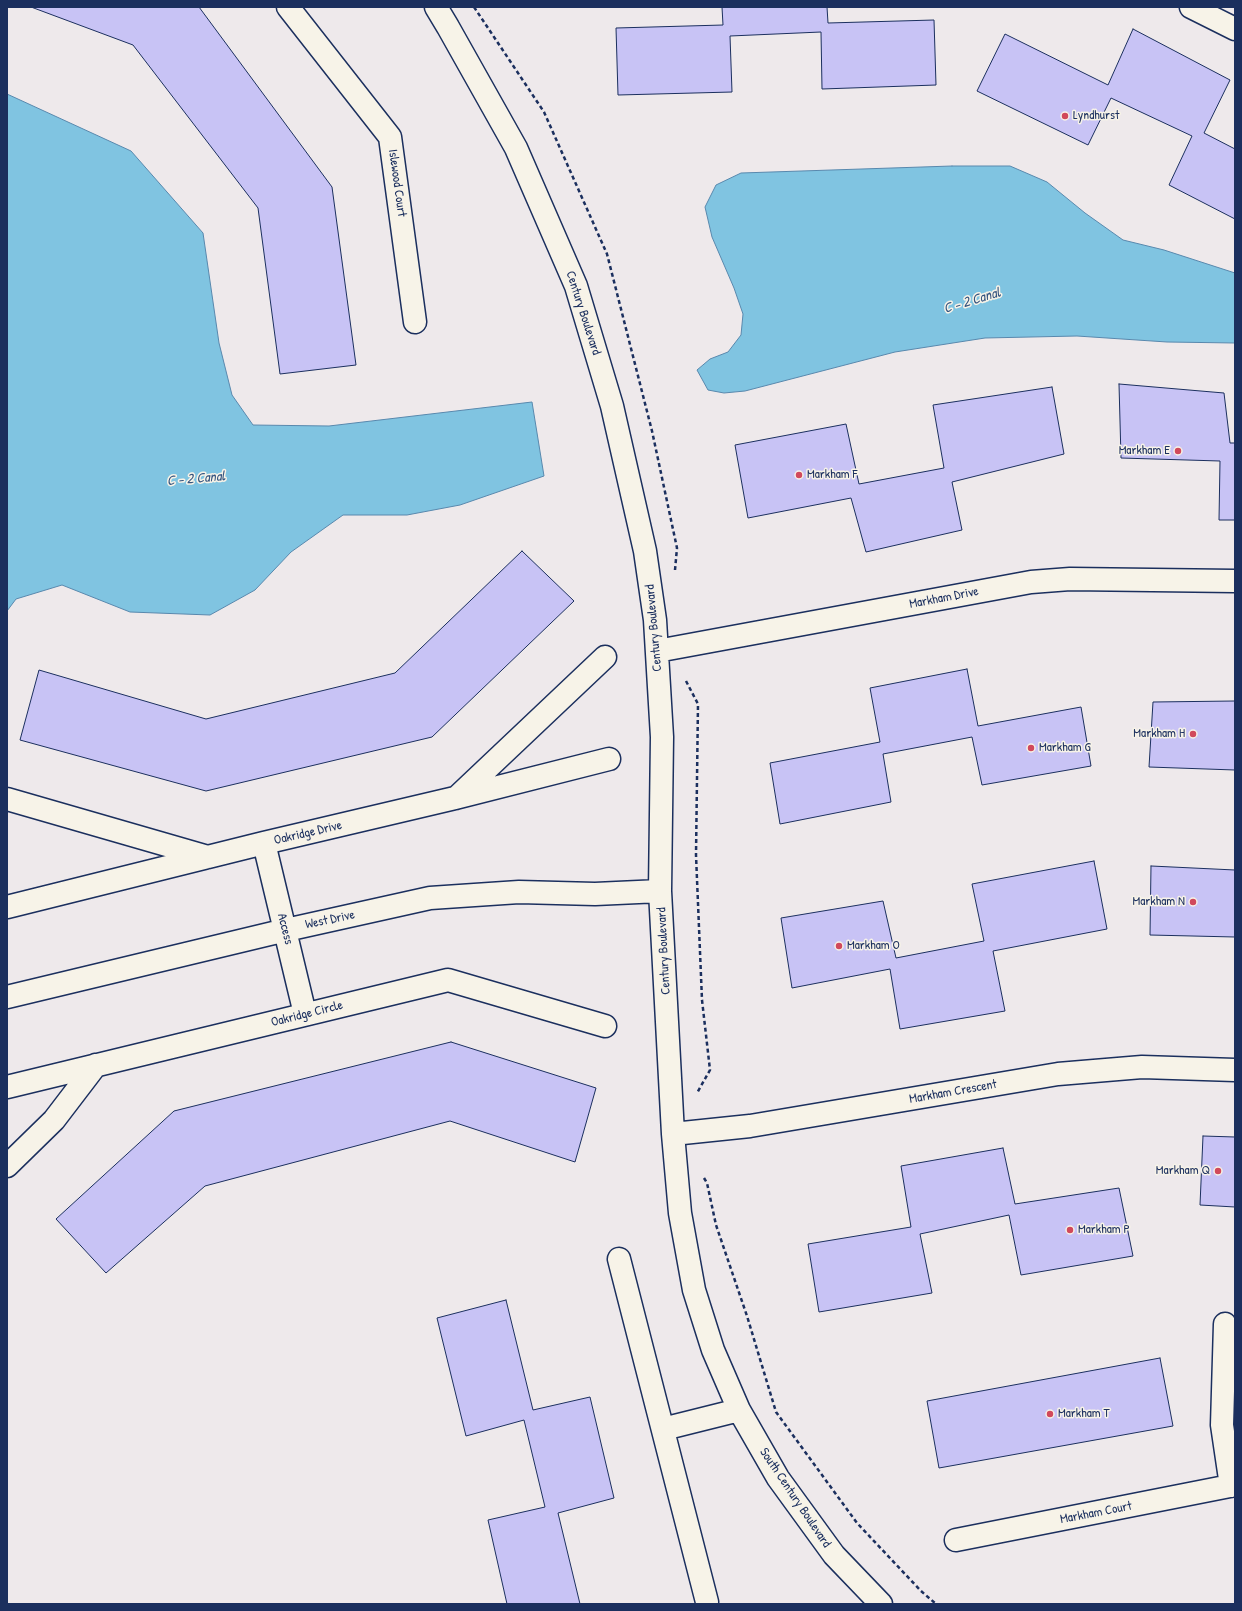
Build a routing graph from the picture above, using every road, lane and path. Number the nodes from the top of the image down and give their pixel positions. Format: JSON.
{"nodes":[{"id":1,"x":288,"y":7,"type":"edge"},
{"id":2,"x":436,"y":7,"type":"edge"},
{"id":3,"x":1192,"y":7,"type":"edge"},
{"id":4,"x":1235,"y":29,"type":"edge"},
{"id":5,"x":415,"y":322,"type":"dead end"},
{"id":6,"x":1235,"y":581,"type":"edge"},
{"id":7,"x":657,"y":651,"type":"junction"},
{"id":8,"x":605,"y":657,"type":"dead end"},
{"id":9,"x":685,"y":680,"type":"dead end"},
{"id":10,"x":609,"y":759,"type":"dead end"},
{"id":11,"x":455,"y":798,"type":"junction"},
{"id":12,"x":7,"y":800,"type":"edge"},
{"id":13,"x":264,"y":843,"type":"junction"},
{"id":14,"x":208,"y":857,"type":"junction"},
{"id":15,"x":660,"y":891,"type":"junction"},
{"id":16,"x":7,"y":907,"type":"edge"},
{"id":17,"x":286,"y":930,"type":"junction"},
{"id":18,"x":7,"y":997,"type":"edge"},
{"id":19,"x":305,"y":1014,"type":"junction"},
{"id":20,"x":605,"y":1026,"type":"dead end"},
{"id":21,"x":96,"y":1065,"type":"junction"},
{"id":22,"x":1235,"y":1070,"type":"edge"},
{"id":23,"x":7,"y":1087,"type":"edge"},
{"id":24,"x":694,"y":1098,"type":"dead end"},
{"id":25,"x":673,"y":1134,"type":"junction"},
{"id":26,"x":7,"y":1166,"type":"edge"},
{"id":27,"x":703,"y":1176,"type":"dead end"},
{"id":28,"x":619,"y":1258,"type":"dead end"},
{"id":29,"x":694,"y":1290,"type":"joint"},
{"id":30,"x":1225,"y":1324,"type":"dead end"},
{"id":31,"x":739,"y":1410,"type":"junction"},
{"id":32,"x":663,"y":1430,"type":"junction"},
{"id":33,"x":1233,"y":1486,"type":"edge"},
{"id":34,"x":956,"y":1540,"type":"dead end"},
{"id":35,"x":707,"y":1602,"type":"dead end"},
{"id":36,"x":881,"y":1604,"type":"edge"},
{"id":37,"x":936,"y":1604,"type":"edge"}],
"edges":[{"from":1,"to":5,"type":"street","name":"Islewood Court"},
{"from":2,"to":7,"type":"street","name":"Century Boulevard"},
{"from":3,"to":4,"type":"street"},
{"from":6,"to":7,"type":"street","name":"Markham Drive"},
{"from":7,"to":15,"type":"street","name":"Century Boulevard"},
{"from":8,"to":11,"type":"street"},
{"from":9,"to":24,"type":"path"},
{"from":10,"to":11,"type":"street","name":"Oakridge Drive"},
{"from":11,"to":13,"type":"street","name":"Oakridge Drive"},
{"from":12,"to":14,"type":"street"},
{"from":13,"to":14,"type":"street","name":"Oakridge Drive"},
{"from":13,"to":17,"type":"street","name":"Access"},
{"from":14,"to":16,"type":"street","name":"Oakridge Drive"},
{"from":15,"to":17,"type":"street","name":"West Drive"},
{"from":15,"to":25,"type":"street","name":"Century Boulevard"},
{"from":17,"to":18,"type":"street","name":"West Drive"},
{"from":17,"to":19,"type":"street","name":"Access"},
{"from":19,"to":20,"type":"street","name":"Oakridge Circle"},
{"from":19,"to":21,"type":"street","name":"Oakridge Circle"},
{"from":21,"to":23,"type":"street","name":"Oakridge Circle"},
{"from":21,"to":26,"type":"street"},
{"from":22,"to":25,"type":"street","name":"Markham Crescent"},
{"from":25,"to":29,"type":"street","name":"Century Boulevard"},
{"from":27,"to":37,"type":"path"},
{"from":28,"to":32,"type":"street"},
{"from":29,"to":31,"type":"street","name":"South Century Boulevard"},
{"from":30,"to":33,"type":"street"},
{"from":31,"to":32,"type":"street"},
{"from":31,"to":36,"type":"street","name":"South Century Boulevard"},
{"from":32,"to":35,"type":"street"},
{"from":33,"to":34,"type":"street","name":"Markham Court"}]}
